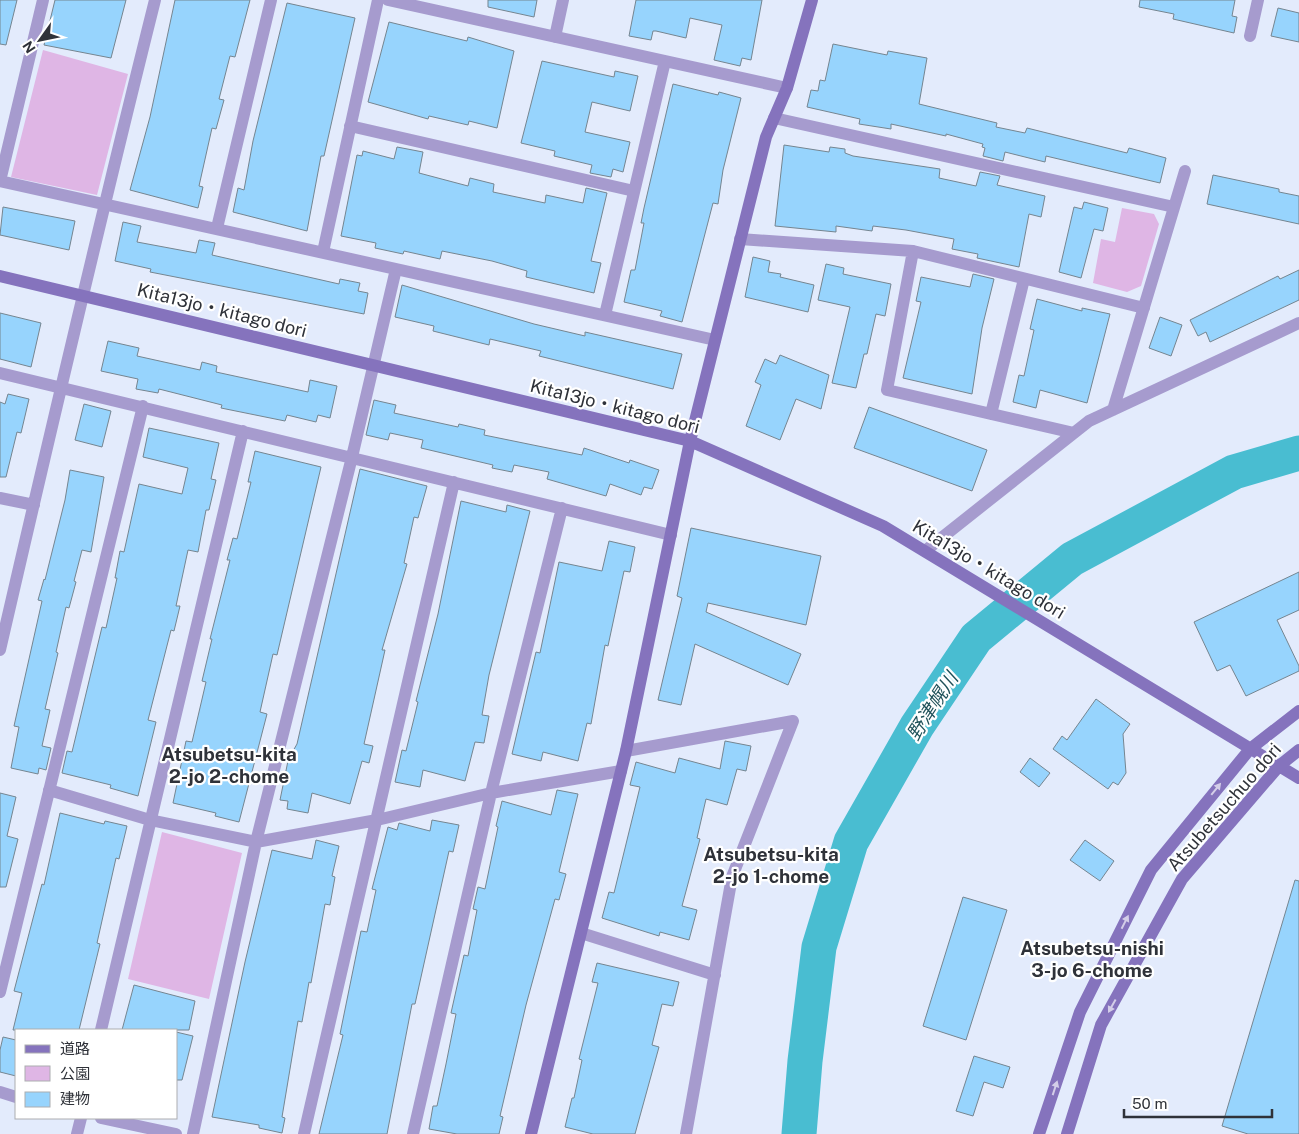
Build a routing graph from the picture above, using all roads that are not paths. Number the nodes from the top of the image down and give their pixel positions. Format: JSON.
{"nodes":[{"id":1,"x":43,"y":0,"type":"edge"},
{"id":2,"x":155,"y":0,"type":"edge"},
{"id":3,"x":270,"y":0,"type":"edge"},
{"id":4,"x":378,"y":0,"type":"edge"},
{"id":5,"x":388,"y":0,"type":"edge"},
{"id":6,"x":563,"y":0,"type":"edge"},
{"id":7,"x":812,"y":0,"type":"edge"},
{"id":8,"x":1258,"y":0,"type":"edge"},
{"id":9,"x":426,"y":4,"type":"edge"},
{"id":10,"x":1250,"y":36,"type":"dead end"},
{"id":11,"x":555,"y":37,"type":"junction"},
{"id":12,"x":665,"y":61,"type":"junction"},
{"id":13,"x":788,"y":88,"type":"junction"},
{"id":14,"x":774,"y":118,"type":"junction"},
{"id":15,"x":350,"y":126,"type":"junction"},
{"id":16,"x":1185,"y":171,"type":"dead end"},
{"id":17,"x":0,"y":181,"type":"edge"},
{"id":18,"x":634,"y":191,"type":"junction"},
{"id":19,"x":104,"y":203,"type":"junction"},
{"id":20,"x":1174,"y":207,"type":"junction"},
{"id":21,"x":217,"y":228,"type":"junction"},
{"id":22,"x":740,"y":239,"type":"junction"},
{"id":23,"x":323,"y":252,"type":"junction"},
{"id":24,"x":913,"y":252,"type":"junction"},
{"id":25,"x":396,"y":269,"type":"junction"},
{"id":26,"x":0,"y":276,"type":"edge"},
{"id":27,"x":1024,"y":279,"type":"junction"},
{"id":28,"x":82,"y":294,"type":"junction"},
{"id":29,"x":1144,"y":308,"type":"junction"},
{"id":30,"x":605,"y":316,"type":"junction"},
{"id":31,"x":1299,"y":323,"type":"edge"},
{"id":32,"x":715,"y":340,"type":"junction"},
{"id":33,"x":374,"y":364,"type":"junction"},
{"id":34,"x":0,"y":373,"type":"edge"},
{"id":35,"x":63,"y":386,"type":"junction"},
{"id":36,"x":143,"y":406,"type":"junction"},
{"id":37,"x":1113,"y":410,"type":"junction"},
{"id":38,"x":991,"y":414,"type":"junction"},
{"id":39,"x":243,"y":431,"type":"junction"},
{"id":40,"x":1074,"y":433,"type":"junction"},
{"id":41,"x":690,"y":440,"type":"junction"},
{"id":42,"x":352,"y":457,"type":"junction"},
{"id":43,"x":454,"y":482,"type":"junction"},
{"id":44,"x":0,"y":498,"type":"edge"},
{"id":45,"x":34,"y":505,"type":"junction"},
{"id":46,"x":562,"y":508,"type":"junction"},
{"id":47,"x":670,"y":535,"type":"junction"},
{"id":48,"x":925,"y":551,"type":"junction"},
{"id":49,"x":0,"y":650,"type":"edge"},
{"id":50,"x":1299,"y":712,"type":"edge"},
{"id":51,"x":1250,"y":748,"type":"junction"},
{"id":52,"x":1299,"y":750,"type":"edge"},
{"id":53,"x":626,"y":751,"type":"junction"},
{"id":54,"x":1279,"y":766,"type":"junction"},
{"id":55,"x":621,"y":771,"type":"junction"},
{"id":56,"x":1299,"y":778,"type":"edge"},
{"id":57,"x":49,"y":790,"type":"junction"},
{"id":58,"x":491,"y":793,"type":"junction"},
{"id":59,"x":150,"y":820,"type":"junction"},
{"id":60,"x":377,"y":820,"type":"junction"},
{"id":61,"x":256,"y":842,"type":"junction"},
{"id":62,"x":581,"y":933,"type":"junction"},
{"id":63,"x":715,"y":975,"type":"junction"},
{"id":64,"x":0,"y":992,"type":"edge"},
{"id":65,"x":101,"y":1029,"type":"edge"},
{"id":66,"x":0,"y":1092,"type":"edge"},
{"id":67,"x":15,"y":1097,"type":"edge"},
{"id":68,"x":81,"y":1119,"type":"edge"},
{"id":69,"x":106,"y":1119,"type":"edge"},
{"id":70,"x":77,"y":1134,"type":"edge"},
{"id":71,"x":176,"y":1134,"type":"edge"},
{"id":72,"x":193,"y":1134,"type":"edge"},
{"id":73,"x":304,"y":1134,"type":"edge"},
{"id":74,"x":413,"y":1134,"type":"edge"},
{"id":75,"x":531,"y":1134,"type":"edge"},
{"id":76,"x":686,"y":1134,"type":"edge"},
{"id":77,"x":1039,"y":1134,"type":"edge"},
{"id":78,"x":1067,"y":1134,"type":"edge"}],
"edges":[{"from":1,"to":17,"type":"street"},
{"from":2,"to":19,"type":"street"},
{"from":3,"to":21,"type":"street"},
{"from":4,"to":15,"type":"street"},
{"from":5,"to":9,"type":"street"},
{"from":6,"to":11,"type":"street"},
{"from":7,"to":13,"type":"street"},
{"from":8,"to":10,"type":"street"},
{"from":9,"to":11,"type":"street"},
{"from":11,"to":12,"type":"street"},
{"from":12,"to":13,"type":"street"},
{"from":12,"to":18,"type":"street"},
{"from":13,"to":14,"type":"street"},
{"from":14,"to":20,"type":"street"},
{"from":14,"to":22,"type":"street"},
{"from":15,"to":18,"type":"street"},
{"from":15,"to":23,"type":"street"},
{"from":16,"to":20,"type":"street"},
{"from":17,"to":19,"type":"street"},
{"from":18,"to":30,"type":"street"},
{"from":19,"to":21,"type":"street"},
{"from":19,"to":28,"type":"street"},
{"from":20,"to":29,"type":"street"},
{"from":21,"to":23,"type":"street"},
{"from":22,"to":24,"type":"street"},
{"from":22,"to":32,"type":"street"},
{"from":23,"to":25,"type":"street"},
{"from":24,"to":27,"type":"street"},
{"from":24,"to":38,"type":"street"},
{"from":25,"to":30,"type":"street"},
{"from":25,"to":33,"type":"street"},
{"from":26,"to":28,"type":"street","name":"Kita13jo・kitago dori"},
{"from":27,"to":29,"type":"street"},
{"from":27,"to":38,"type":"street"},
{"from":28,"to":33,"type":"street","name":"Kita13jo・kitago dori"},
{"from":28,"to":35,"type":"street"},
{"from":29,"to":37,"type":"street"},
{"from":30,"to":32,"type":"street"},
{"from":31,"to":37,"type":"street"},
{"from":32,"to":41,"type":"street"},
{"from":33,"to":41,"type":"street","name":"Kita13jo・kitago dori"},
{"from":33,"to":42,"type":"street"},
{"from":34,"to":35,"type":"street"},
{"from":35,"to":36,"type":"street"},
{"from":35,"to":45,"type":"street"},
{"from":36,"to":39,"type":"street"},
{"from":36,"to":57,"type":"street"},
{"from":37,"to":40,"type":"street"},
{"from":38,"to":40,"type":"street"},
{"from":39,"to":42,"type":"street"},
{"from":39,"to":59,"type":"street"},
{"from":40,"to":48,"type":"street"},
{"from":41,"to":47,"type":"street"},
{"from":41,"to":48,"type":"street","name":"Kita13jo・kitago dori"},
{"from":42,"to":43,"type":"street"},
{"from":42,"to":61,"type":"street"},
{"from":43,"to":46,"type":"street"},
{"from":43,"to":60,"type":"street"},
{"from":44,"to":45,"type":"street"},
{"from":45,"to":49,"type":"street"},
{"from":46,"to":47,"type":"street"},
{"from":46,"to":58,"type":"street"},
{"from":47,"to":53,"type":"street"},
{"from":48,"to":51,"type":"street","name":"Kita13jo・kitago dori"},
{"from":50,"to":51,"type":"street","name":"Atsubetsuchuo dori"},
{"from":51,"to":54,"type":"street","name":"Kita13jo・kitago dori"},
{"from":77,"to":51,"type":"street","name":"Atsubetsuchuo dori","one_way":true},
{"from":52,"to":54,"type":"street","name":"Atsubetsuchuo dori"},
{"from":53,"to":55,"type":"street"},
{"from":53,"to":63,"type":"street"},
{"from":54,"to":56,"type":"street","name":"Kita13jo・kitago dori"},
{"from":54,"to":78,"type":"street","name":"Atsubetsuchuo dori","one_way":true},
{"from":55,"to":58,"type":"street"},
{"from":55,"to":62,"type":"street"},
{"from":57,"to":59,"type":"street"},
{"from":57,"to":64,"type":"street"},
{"from":58,"to":60,"type":"street"},
{"from":58,"to":74,"type":"street"},
{"from":59,"to":61,"type":"street"},
{"from":59,"to":65,"type":"street"},
{"from":60,"to":61,"type":"street"},
{"from":60,"to":73,"type":"street"},
{"from":61,"to":72,"type":"street"},
{"from":62,"to":63,"type":"street"},
{"from":62,"to":75,"type":"street"},
{"from":63,"to":76,"type":"street"},
{"from":66,"to":67,"type":"street"},
{"from":68,"to":70,"type":"street"},
{"from":69,"to":71,"type":"street"}]}
